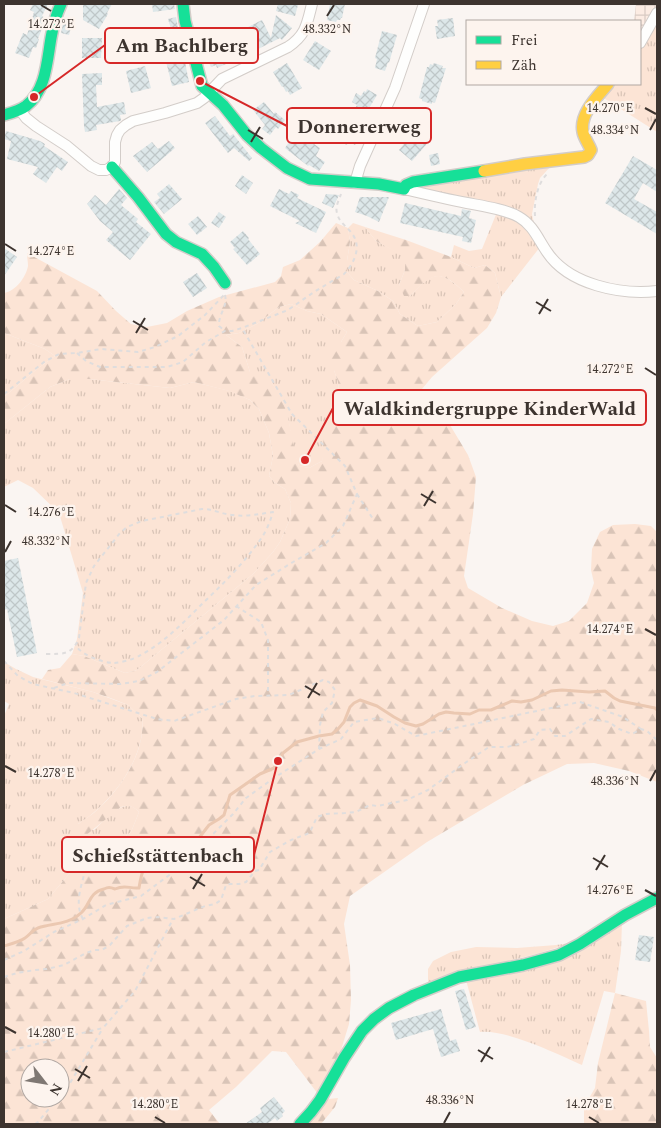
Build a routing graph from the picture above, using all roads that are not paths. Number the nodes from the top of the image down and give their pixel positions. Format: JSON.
{"nodes":[{"id":1,"x":61,"y":4,"type":"edge"},
{"id":2,"x":183,"y":4,"type":"edge"},
{"id":3,"x":312,"y":4,"type":"edge"},
{"id":4,"x":424,"y":4,"type":"edge"},
{"id":5,"x":657,"y":14,"type":"edge"},
{"id":6,"x":641,"y":41,"type":"edge"},
{"id":7,"x":607,"y":85,"type":"edge"},
{"id":8,"x":209,"y":93,"type":"junction"},
{"id":9,"x":20,"y":110,"type":"junction"},
{"id":10,"x":4,"y":115,"type":"edge"},
{"id":11,"x":112,"y":167,"type":"junction"},
{"id":12,"x":355,"y":182,"type":"junction"},
{"id":13,"x":404,"y":189,"type":"junction"},
{"id":14,"x":225,"y":283,"type":"dead end"},
{"id":15,"x":657,"y":291,"type":"edge"},
{"id":16,"x":657,"y":898,"type":"edge"},
{"id":17,"x":300,"y":1124,"type":"edge"}],
"edges":[{"from":1,"to":9,"type":"street"},
{"from":2,"to":8,"type":"street"},
{"from":3,"to":8,"type":"street"},
{"from":4,"to":12,"type":"street"},
{"from":5,"to":6,"type":"street"},
{"from":7,"to":13,"type":"street"},
{"from":8,"to":11,"type":"street"},
{"from":8,"to":12,"type":"street"},
{"from":9,"to":10,"type":"street"},
{"from":9,"to":11,"type":"street"},
{"from":11,"to":14,"type":"street"},
{"from":12,"to":13,"type":"street"},
{"from":13,"to":15,"type":"street"},
{"from":16,"to":17,"type":"street"}]}
